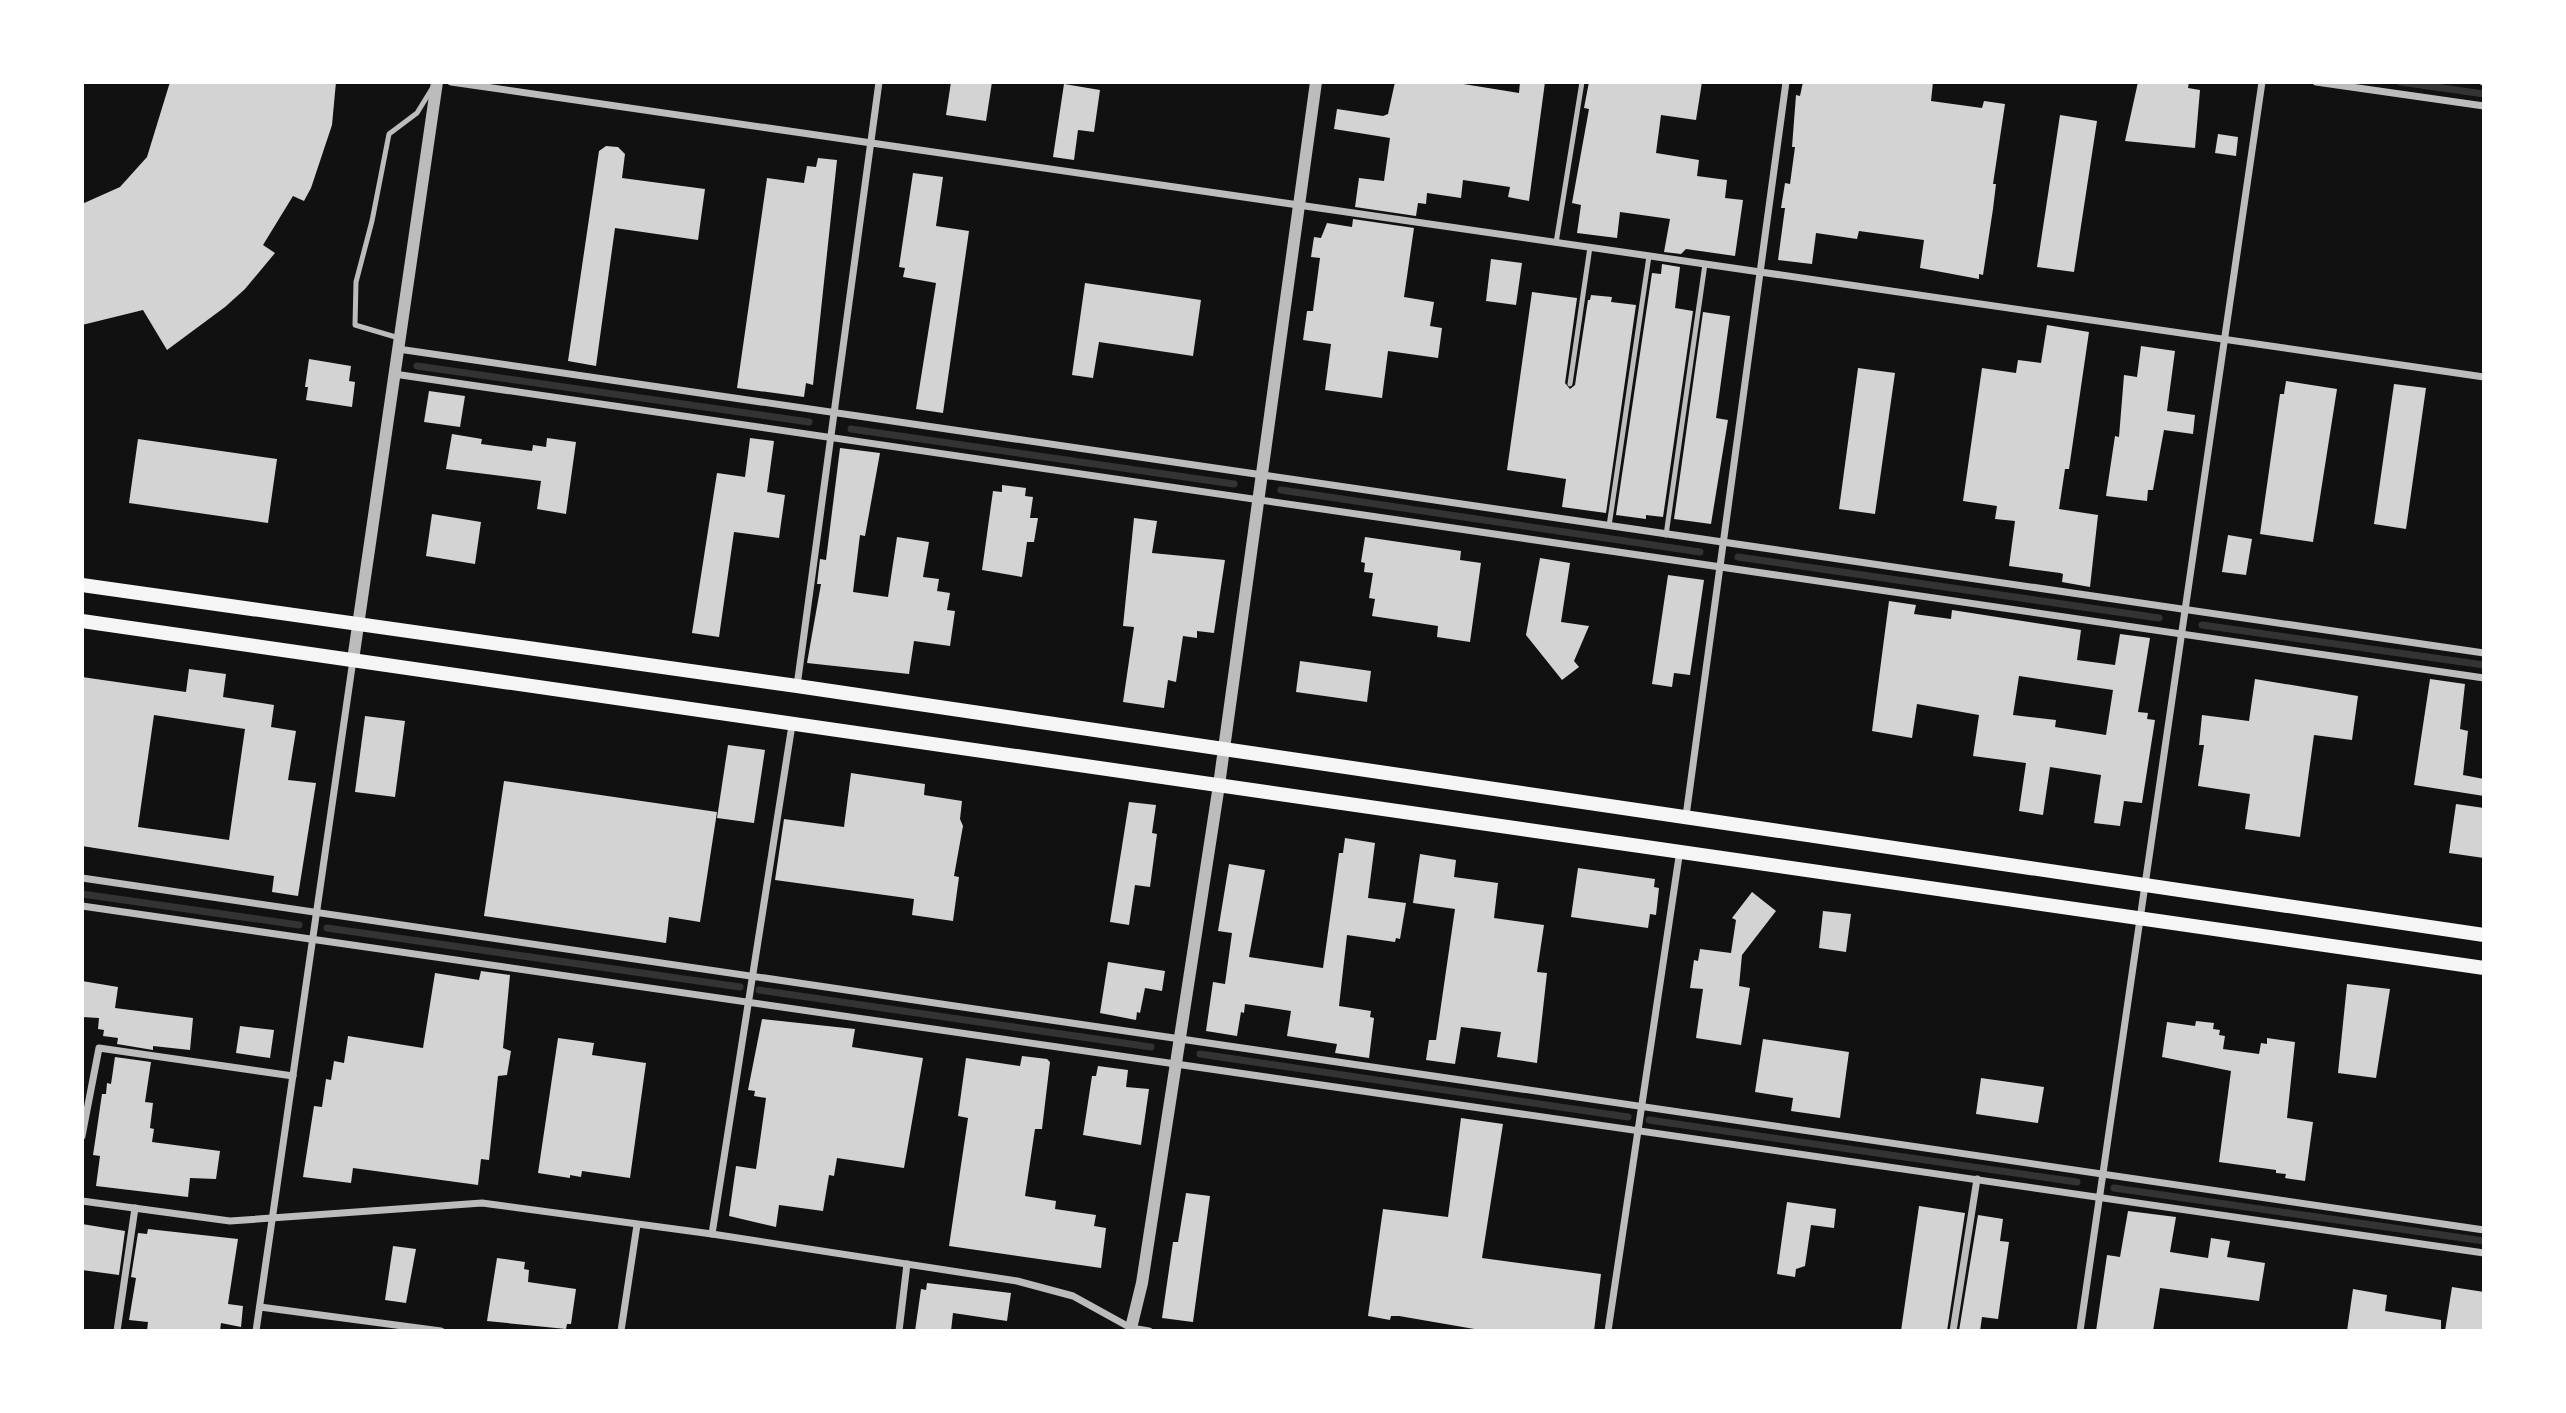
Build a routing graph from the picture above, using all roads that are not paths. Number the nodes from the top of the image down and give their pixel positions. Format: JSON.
{"nodes":[{"id":1,"x":436,"y":82,"type":"edge"},
{"id":2,"x":451,"y":82,"type":"edge"},
{"id":3,"x":879,"y":82,"type":"edge"},
{"id":4,"x":1316,"y":82,"type":"edge"},
{"id":5,"x":1582,"y":82,"type":"edge"},
{"id":6,"x":1786,"y":82,"type":"edge"},
{"id":7,"x":2262,"y":82,"type":"edge"},
{"id":8,"x":2316,"y":82,"type":"edge"},
{"id":9,"x":2484,"y":106,"type":"edge"},
{"id":10,"x":870,"y":144,"type":"junction"},
{"id":11,"x":1298,"y":206,"type":"junction"},
{"id":12,"x":1556,"y":243,"type":"junction"},
{"id":13,"x":1590,"y":247,"type":"junction"},
{"id":14,"x":1649,"y":256,"type":"junction"},
{"id":15,"x":1705,"y":264,"type":"junction"},
{"id":16,"x":1760,"y":271,"type":"junction"},
{"id":17,"x":2225,"y":341,"type":"junction"},
{"id":18,"x":398,"y":344,"type":"junction"},
{"id":19,"x":394,"y":374,"type":"junction"},
{"id":20,"x":2484,"y":377,"type":"edge"},
{"id":21,"x":1570,"y":384,"type":"dead end"},
{"id":22,"x":832,"y":413,"type":"junction"},
{"id":23,"x":829,"y":436,"type":"junction"},
{"id":24,"x":1260,"y":477,"type":"junction"},
{"id":25,"x":1257,"y":501,"type":"junction"},
{"id":26,"x":1609,"y":526,"type":"junction"},
{"id":27,"x":1666,"y":534,"type":"junction"},
{"id":28,"x":1723,"y":542,"type":"junction"},
{"id":29,"x":1720,"y":566,"type":"junction"},
{"id":30,"x":82,"y":585,"type":"edge"},
{"id":31,"x":2187,"y":608,"type":"junction"},
{"id":32,"x":82,"y":621,"type":"edge"},
{"id":33,"x":357,"y":625,"type":"junction"},
{"id":34,"x":2183,"y":635,"type":"junction"},
{"id":35,"x":2484,"y":653,"type":"edge"},
{"id":36,"x":353,"y":660,"type":"junction"},
{"id":37,"x":2484,"y":678,"type":"edge"},
{"id":38,"x":797,"y":687,"type":"junction"},
{"id":39,"x":792,"y":725,"type":"junction"},
{"id":40,"x":1223,"y":749,"type":"junction"},
{"id":41,"x":1219,"y":785,"type":"junction"},
{"id":42,"x":1686,"y":816,"type":"junction"},
{"id":43,"x":1680,"y":850,"type":"junction"},
{"id":44,"x":82,"y":878,"type":"edge"},
{"id":45,"x":2147,"y":883,"type":"junction"},
{"id":46,"x":82,"y":906,"type":"edge"},
{"id":47,"x":317,"y":913,"type":"junction"},
{"id":48,"x":2142,"y":919,"type":"junction"},
{"id":49,"x":2484,"y":935,"type":"edge"},
{"id":50,"x":313,"y":939,"type":"junction"},
{"id":51,"x":2484,"y":968,"type":"edge"},
{"id":52,"x":751,"y":975,"type":"junction"},
{"id":53,"x":747,"y":1004,"type":"junction"},
{"id":54,"x":1179,"y":1039,"type":"junction"},
{"id":55,"x":1176,"y":1064,"type":"junction"},
{"id":56,"x":293,"y":1076,"type":"junction"},
{"id":57,"x":1640,"y":1106,"type":"junction"},
{"id":58,"x":1636,"y":1132,"type":"junction"},
{"id":59,"x":82,"y":1136,"type":"edge"},
{"id":60,"x":2103,"y":1173,"type":"junction"},
{"id":61,"x":1977,"y":1179,"type":"junction"},
{"id":62,"x":2100,"y":1196,"type":"junction"},
{"id":63,"x":82,"y":1200,"type":"edge"},
{"id":64,"x":135,"y":1208,"type":"junction"},
{"id":65,"x":273,"y":1218,"type":"junction"},
{"id":66,"x":636,"y":1225,"type":"junction"},
{"id":67,"x":2484,"y":1230,"type":"edge"},
{"id":68,"x":712,"y":1234,"type":"junction"},
{"id":69,"x":2484,"y":1252,"type":"edge"},
{"id":70,"x":907,"y":1264,"type":"junction"},
{"id":71,"x":260,"y":1307,"type":"junction"},
{"id":72,"x":1130,"y":1329,"type":"edge"},
{"id":73,"x":117,"y":1331,"type":"edge"},
{"id":74,"x":256,"y":1331,"type":"edge"},
{"id":75,"x":441,"y":1331,"type":"edge"},
{"id":76,"x":621,"y":1331,"type":"edge"},
{"id":77,"x":899,"y":1331,"type":"edge"},
{"id":78,"x":1149,"y":1331,"type":"edge"},
{"id":79,"x":1608,"y":1331,"type":"edge"},
{"id":80,"x":1954,"y":1331,"type":"edge"},
{"id":81,"x":2080,"y":1331,"type":"edge"}],
"edges":[{"from":1,"to":18,"type":"street"},
{"from":1,"to":18,"type":"lane"},
{"from":2,"to":10,"type":"street"},
{"from":3,"to":10,"type":"street"},
{"from":4,"to":11,"type":"street"},
{"from":5,"to":12,"type":"lane"},
{"from":6,"to":16,"type":"street"},
{"from":7,"to":17,"type":"street"},
{"from":8,"to":9,"type":"street"},
{"from":10,"to":11,"type":"street"},
{"from":10,"to":22,"type":"street"},
{"from":11,"to":12,"type":"street"},
{"from":11,"to":24,"type":"street"},
{"from":12,"to":13,"type":"street"},
{"from":13,"to":14,"type":"street"},
{"from":13,"to":21,"type":"lane"},
{"from":14,"to":15,"type":"street"},
{"from":14,"to":26,"type":"lane"},
{"from":15,"to":16,"type":"street"},
{"from":15,"to":27,"type":"lane"},
{"from":16,"to":17,"type":"street"},
{"from":16,"to":28,"type":"street"},
{"from":17,"to":20,"type":"street"},
{"from":17,"to":31,"type":"street"},
{"from":18,"to":19,"type":"street"},
{"from":18,"to":22,"type":"street"},
{"from":19,"to":23,"type":"street"},
{"from":19,"to":33,"type":"street"},
{"from":22,"to":23,"type":"street"},
{"from":22,"to":24,"type":"street"},
{"from":23,"to":25,"type":"street"},
{"from":23,"to":38,"type":"street"},
{"from":24,"to":25,"type":"street"},
{"from":24,"to":26,"type":"street"},
{"from":25,"to":29,"type":"street"},
{"from":25,"to":40,"type":"street"},
{"from":26,"to":27,"type":"street"},
{"from":27,"to":28,"type":"street"},
{"from":28,"to":29,"type":"street"},
{"from":28,"to":31,"type":"street"},
{"from":29,"to":34,"type":"street"},
{"from":29,"to":42,"type":"street"},
{"from":30,"to":33,"type":"main road"},
{"from":31,"to":34,"type":"street"},
{"from":31,"to":35,"type":"street"},
{"from":32,"to":36,"type":"main road"},
{"from":33,"to":36,"type":"street"},
{"from":33,"to":38,"type":"main road"},
{"from":34,"to":37,"type":"street"},
{"from":34,"to":45,"type":"street"},
{"from":36,"to":39,"type":"main road"},
{"from":36,"to":47,"type":"street"},
{"from":38,"to":40,"type":"main road"},
{"from":39,"to":41,"type":"main road"},
{"from":39,"to":52,"type":"street"},
{"from":40,"to":41,"type":"street"},
{"from":40,"to":42,"type":"main road"},
{"from":41,"to":43,"type":"main road"},
{"from":41,"to":54,"type":"street"},
{"from":42,"to":45,"type":"main road"},
{"from":43,"to":48,"type":"main road"},
{"from":43,"to":57,"type":"street"},
{"from":44,"to":47,"type":"street"},
{"from":45,"to":48,"type":"street"},
{"from":45,"to":49,"type":"main road"},
{"from":46,"to":50,"type":"street"},
{"from":47,"to":50,"type":"street"},
{"from":47,"to":52,"type":"street"},
{"from":48,"to":51,"type":"main road"},
{"from":48,"to":60,"type":"street"},
{"from":50,"to":53,"type":"street"},
{"from":50,"to":56,"type":"street"},
{"from":52,"to":53,"type":"street"},
{"from":52,"to":54,"type":"street"},
{"from":53,"to":55,"type":"street"},
{"from":53,"to":68,"type":"street"},
{"from":54,"to":55,"type":"street"},
{"from":54,"to":57,"type":"street"},
{"from":55,"to":58,"type":"street"},
{"from":55,"to":72,"type":"street"},
{"from":56,"to":59,"type":"street"},
{"from":56,"to":65,"type":"street"},
{"from":57,"to":58,"type":"street"},
{"from":57,"to":60,"type":"street"},
{"from":58,"to":61,"type":"street"},
{"from":58,"to":79,"type":"street"},
{"from":60,"to":62,"type":"street"},
{"from":60,"to":67,"type":"street"},
{"from":61,"to":62,"type":"street"},
{"from":61,"to":80,"type":"street"},
{"from":62,"to":69,"type":"street"},
{"from":62,"to":81,"type":"street"},
{"from":63,"to":64,"type":"street"},
{"from":64,"to":65,"type":"street"},
{"from":64,"to":73,"type":"street"},
{"from":65,"to":66,"type":"street"},
{"from":65,"to":71,"type":"street"},
{"from":66,"to":68,"type":"street"},
{"from":66,"to":76,"type":"street"},
{"from":68,"to":70,"type":"street"},
{"from":70,"to":72,"type":"street"},
{"from":70,"to":77,"type":"street"},
{"from":71,"to":74,"type":"street"},
{"from":71,"to":75,"type":"street"},
{"from":72,"to":78,"type":"street"}]}
